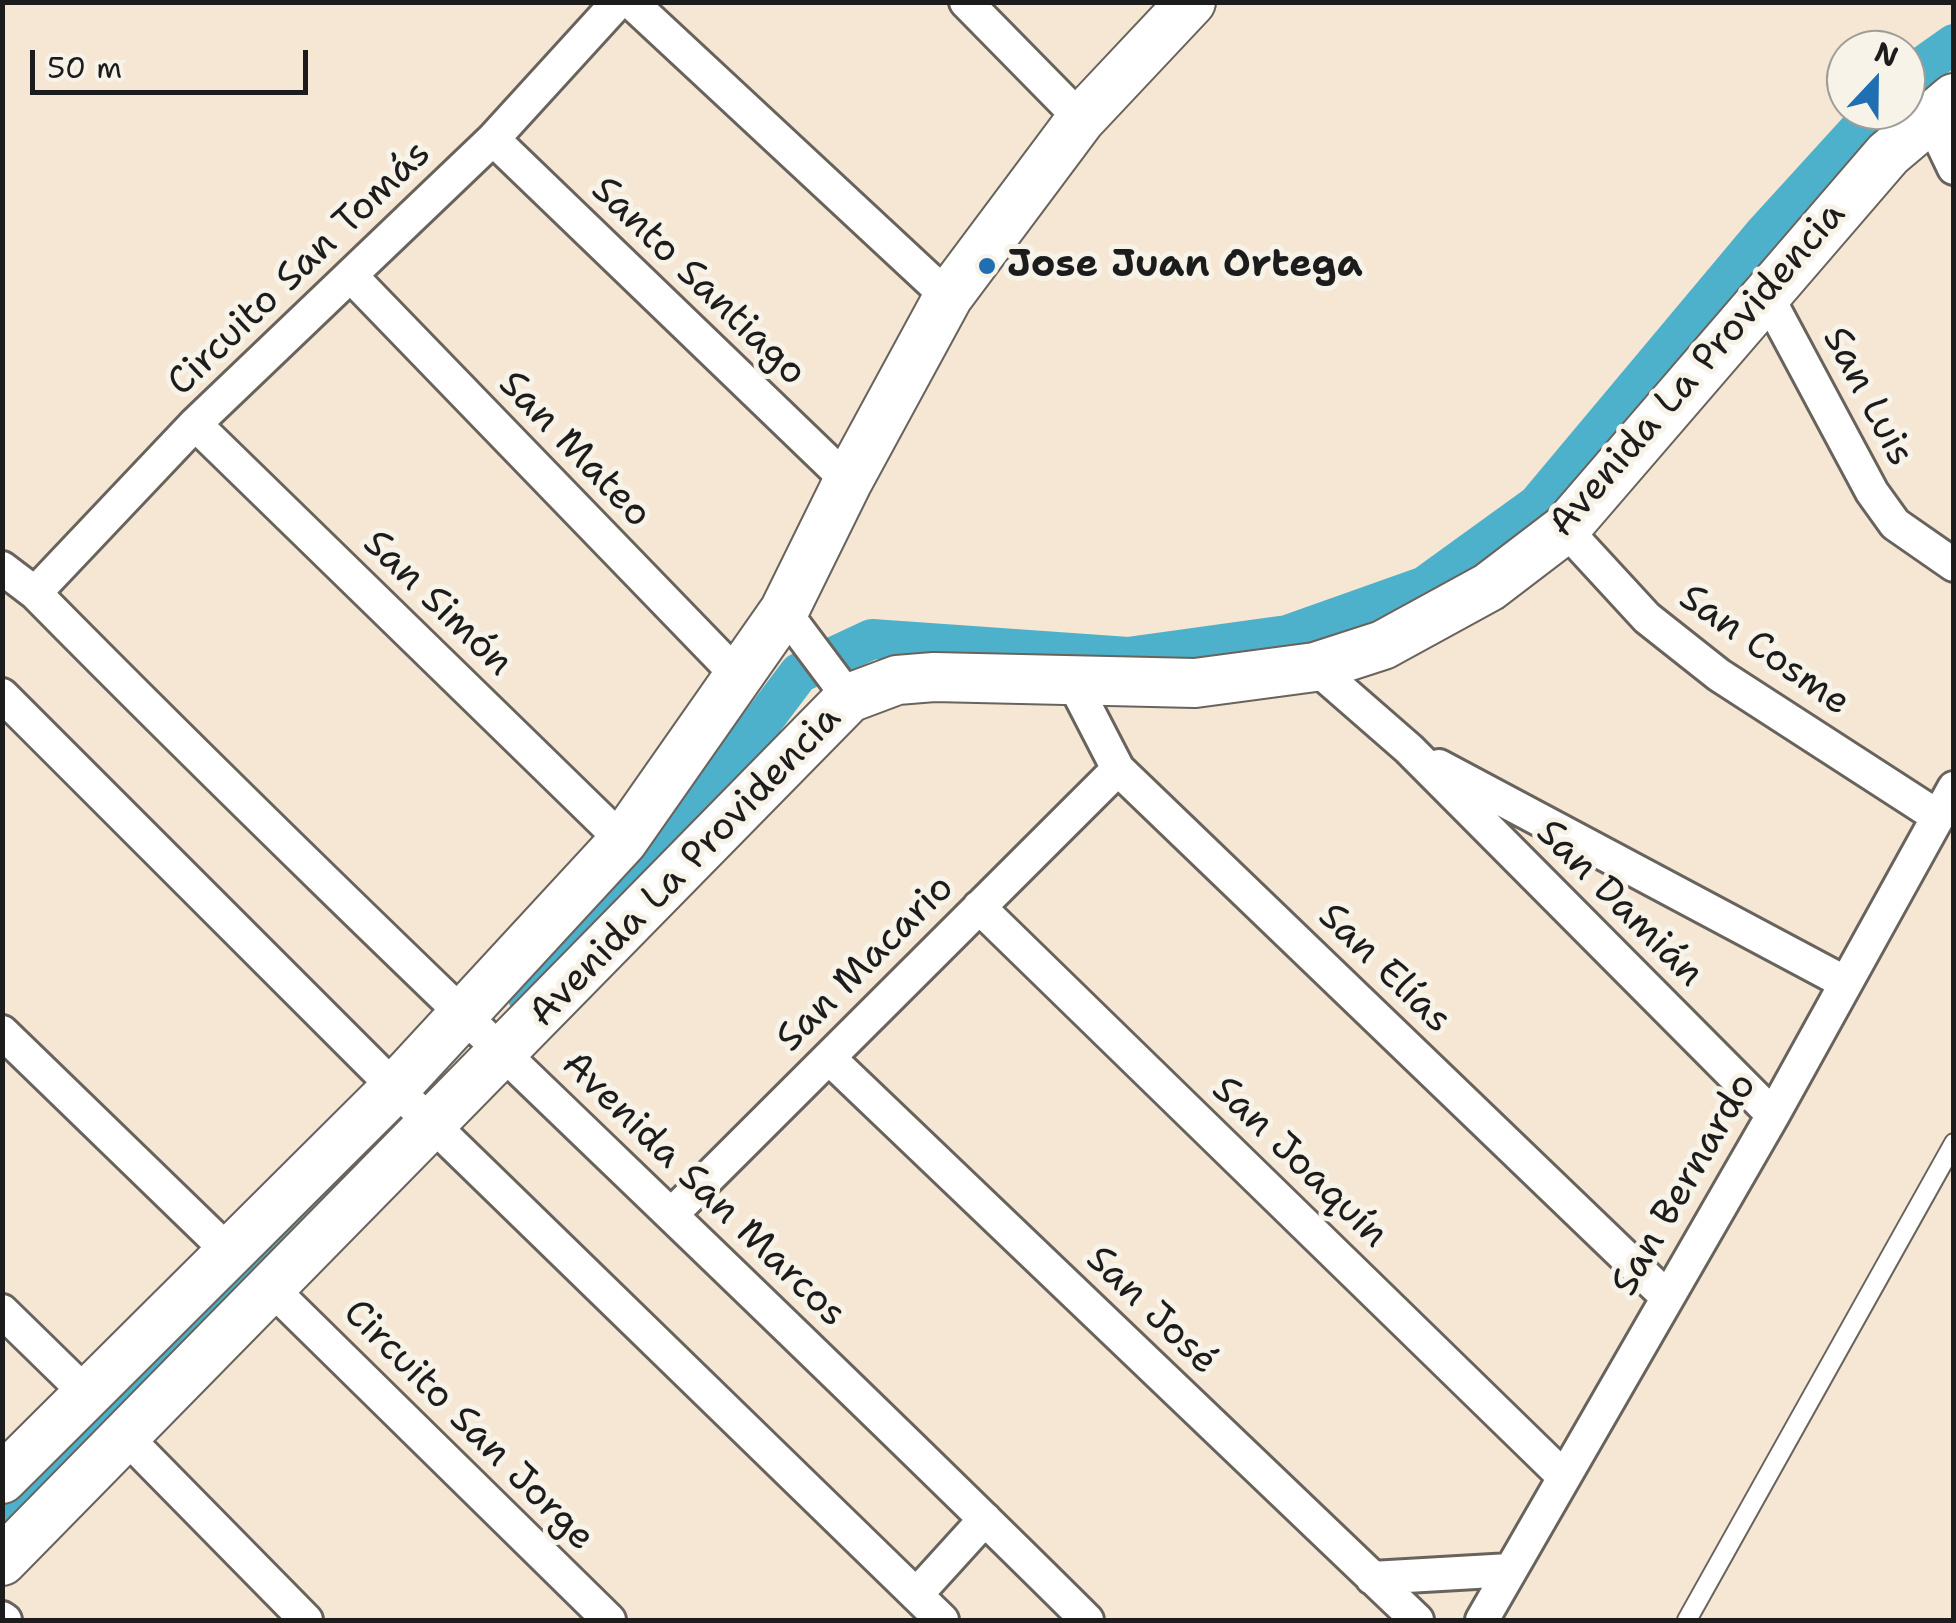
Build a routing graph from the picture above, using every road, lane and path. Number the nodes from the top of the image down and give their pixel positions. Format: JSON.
{"nodes":[{"id":1,"x":618,"y":2,"type":"edge"},
{"id":2,"x":632,"y":2,"type":"edge"},
{"id":3,"x":966,"y":2,"type":"edge"},
{"id":4,"x":1191,"y":2,"type":"edge"},
{"id":5,"x":1941,"y":107,"type":"edge"},
{"id":6,"x":1081,"y":119,"type":"junction"},
{"id":7,"x":492,"y":139,"type":"junction"},
{"id":8,"x":1954,"y":168,"type":"edge"},
{"id":9,"x":352,"y":277,"type":"junction"},
{"id":10,"x":1767,"y":296,"type":"junction"},
{"id":11,"x":948,"y":297,"type":"junction"},
{"id":12,"x":195,"y":424,"type":"junction"},
{"id":13,"x":848,"y":482,"type":"junction"},
{"id":14,"x":1564,"y":529,"type":"junction"},
{"id":15,"x":1954,"y":565,"type":"edge"},
{"id":16,"x":2,"y":568,"type":"edge"},
{"id":17,"x":35,"y":592,"type":"junction"},
{"id":18,"x":792,"y":623,"type":"junction"},
{"id":19,"x":1314,"y":667,"type":"junction"},
{"id":20,"x":739,"y":678,"type":"junction"},
{"id":21,"x":1072,"y":682,"type":"junction"},
{"id":22,"x":841,"y":687,"type":"junction"},
{"id":23,"x":2,"y":695,"type":"edge"},
{"id":24,"x":1409,"y":749,"type":"junction"},
{"id":25,"x":1118,"y":769,"type":"junction"},
{"id":26,"x":1945,"y":802,"type":"edge"},
{"id":27,"x":623,"y":840,"type":"junction"},
{"id":28,"x":979,"y":907,"type":"junction"},
{"id":29,"x":1846,"y":983,"type":"junction"},
{"id":30,"x":461,"y":1014,"type":"junction"},
{"id":31,"x":2,"y":1032,"type":"edge"},
{"id":32,"x":505,"y":1053,"type":"junction"},
{"id":33,"x":829,"y":1058,"type":"junction"},
{"id":34,"x":394,"y":1088,"type":"junction"},
{"id":35,"x":1774,"y":1115,"type":"junction"},
{"id":36,"x":432,"y":1121,"type":"junction"},
{"id":37,"x":1954,"y":1143,"type":"edge"},
{"id":38,"x":671,"y":1215,"type":"junction"},
{"id":39,"x":231,"y":1254,"type":"junction"},
{"id":40,"x":271,"y":1288,"type":"junction"},
{"id":41,"x":1666,"y":1296,"type":"junction"},
{"id":42,"x":2,"y":1311,"type":"edge"},
{"id":43,"x":90,"y":1397,"type":"junction"},
{"id":44,"x":126,"y":1437,"type":"junction"},
{"id":45,"x":1563,"y":1476,"type":"junction"},
{"id":46,"x":2,"y":1480,"type":"edge"},
{"id":47,"x":985,"y":1519,"type":"junction"},
{"id":48,"x":2,"y":1560,"type":"edge"},
{"id":49,"x":1510,"y":1570,"type":"junction"},
{"id":50,"x":1372,"y":1578,"type":"junction"},
{"id":51,"x":916,"y":1596,"type":"junction"},
{"id":52,"x":306,"y":1620,"type":"edge"},
{"id":53,"x":609,"y":1620,"type":"edge"},
{"id":54,"x":942,"y":1620,"type":"edge"},
{"id":55,"x":1087,"y":1620,"type":"edge"},
{"id":56,"x":1417,"y":1620,"type":"edge"},
{"id":57,"x":1482,"y":1620,"type":"edge"},
{"id":58,"x":1687,"y":1620,"type":"edge"}],
"edges":[{"from":1,"to":7,"type":"street","name":"Circuito San Tomás"},
{"from":2,"to":11,"type":"street"},
{"from":3,"to":6,"type":"street"},
{"from":4,"to":6,"type":"street","name":"Avenida La Providencia"},
{"from":5,"to":8,"type":"street"},
{"from":5,"to":10,"type":"street","name":"Avenida La Providencia"},
{"from":6,"to":11,"type":"street","name":"Avenida La Providencia"},
{"from":7,"to":9,"type":"street","name":"Circuito San Tomás"},
{"from":7,"to":13,"type":"street","name":"Santo Santiago"},
{"from":9,"to":12,"type":"street","name":"Circuito San Tomás"},
{"from":9,"to":20,"type":"street","name":"San Mateo"},
{"from":10,"to":14,"type":"street","name":"Avenida La Providencia"},
{"from":10,"to":15,"type":"street","name":"San Luis"},
{"from":11,"to":13,"type":"street","name":"Avenida La Providencia"},
{"from":12,"to":17,"type":"street","name":"Circuito San Tomás"},
{"from":12,"to":27,"type":"street","name":"San Simón"},
{"from":13,"to":18,"type":"street","name":"Avenida La Providencia"},
{"from":14,"to":19,"type":"street","name":"Avenida La Providencia"},
{"from":14,"to":26,"type":"street","name":"San Cosme"},
{"from":16,"to":17,"type":"street","name":"Avenida San Marcos"},
{"from":17,"to":30,"type":"street","name":"Avenida San Marcos"},
{"from":18,"to":20,"type":"street","name":"Avenida La Providencia"},
{"from":18,"to":22,"type":"street"},
{"from":19,"to":21,"type":"street","name":"Avenida La Providencia"},
{"from":19,"to":24,"type":"street","name":"San Damián"},
{"from":20,"to":27,"type":"street","name":"Avenida La Providencia"},
{"from":21,"to":22,"type":"street","name":"Avenida La Providencia"},
{"from":21,"to":25,"type":"street","name":"San Elías"},
{"from":22,"to":32,"type":"street","name":"Avenida La Providencia"},
{"from":23,"to":34,"type":"street"},
{"from":24,"to":29,"type":"street","name":"San Damián"},
{"from":24,"to":35,"type":"street","name":"San Damián"},
{"from":25,"to":28,"type":"street","name":"San Macario"},
{"from":25,"to":41,"type":"street","name":"San Elías"},
{"from":26,"to":29,"type":"street","name":"San Bernardo"},
{"from":27,"to":30,"type":"street","name":"Avenida La Providencia"},
{"from":28,"to":33,"type":"street","name":"San Macario"},
{"from":28,"to":45,"type":"street","name":"San Joaquín"},
{"from":29,"to":35,"type":"street","name":"San Bernardo"},
{"from":30,"to":32,"type":"street","name":"Avenida San Marcos"},
{"from":30,"to":34,"type":"street","name":"Avenida La Providencia"},
{"from":31,"to":39,"type":"street"},
{"from":32,"to":36,"type":"street","name":"Avenida La Providencia"},
{"from":32,"to":38,"type":"street","name":"Avenida San Marcos"},
{"from":33,"to":38,"type":"street","name":"San Macario"},
{"from":33,"to":50,"type":"street","name":"San José"},
{"from":34,"to":36,"type":"street"},
{"from":34,"to":39,"type":"street","name":"Avenida La Providencia"},
{"from":35,"to":41,"type":"street","name":"San Bernardo"},
{"from":36,"to":40,"type":"street","name":"Avenida La Providencia"},
{"from":36,"to":51,"type":"street"},
{"from":37,"to":58,"type":"lane"},
{"from":38,"to":47,"type":"street","name":"Avenida San Marcos"},
{"from":39,"to":43,"type":"street","name":"Avenida La Providencia"},
{"from":40,"to":44,"type":"street","name":"Avenida La Providencia"},
{"from":40,"to":53,"type":"street","name":"Circuito San Jorge"},
{"from":41,"to":45,"type":"street","name":"San Bernardo"},
{"from":42,"to":43,"type":"street"},
{"from":43,"to":46,"type":"street","name":"Avenida La Providencia"},
{"from":44,"to":48,"type":"street","name":"Avenida La Providencia"},
{"from":44,"to":52,"type":"street"},
{"from":45,"to":49,"type":"street","name":"San Bernardo"},
{"from":47,"to":51,"type":"street"},
{"from":47,"to":55,"type":"street","name":"Avenida San Marcos"},
{"from":49,"to":50,"type":"street"},
{"from":49,"to":57,"type":"street","name":"San Bernardo"},
{"from":50,"to":56,"type":"street","name":"San José"},
{"from":51,"to":54,"type":"street"}]}
